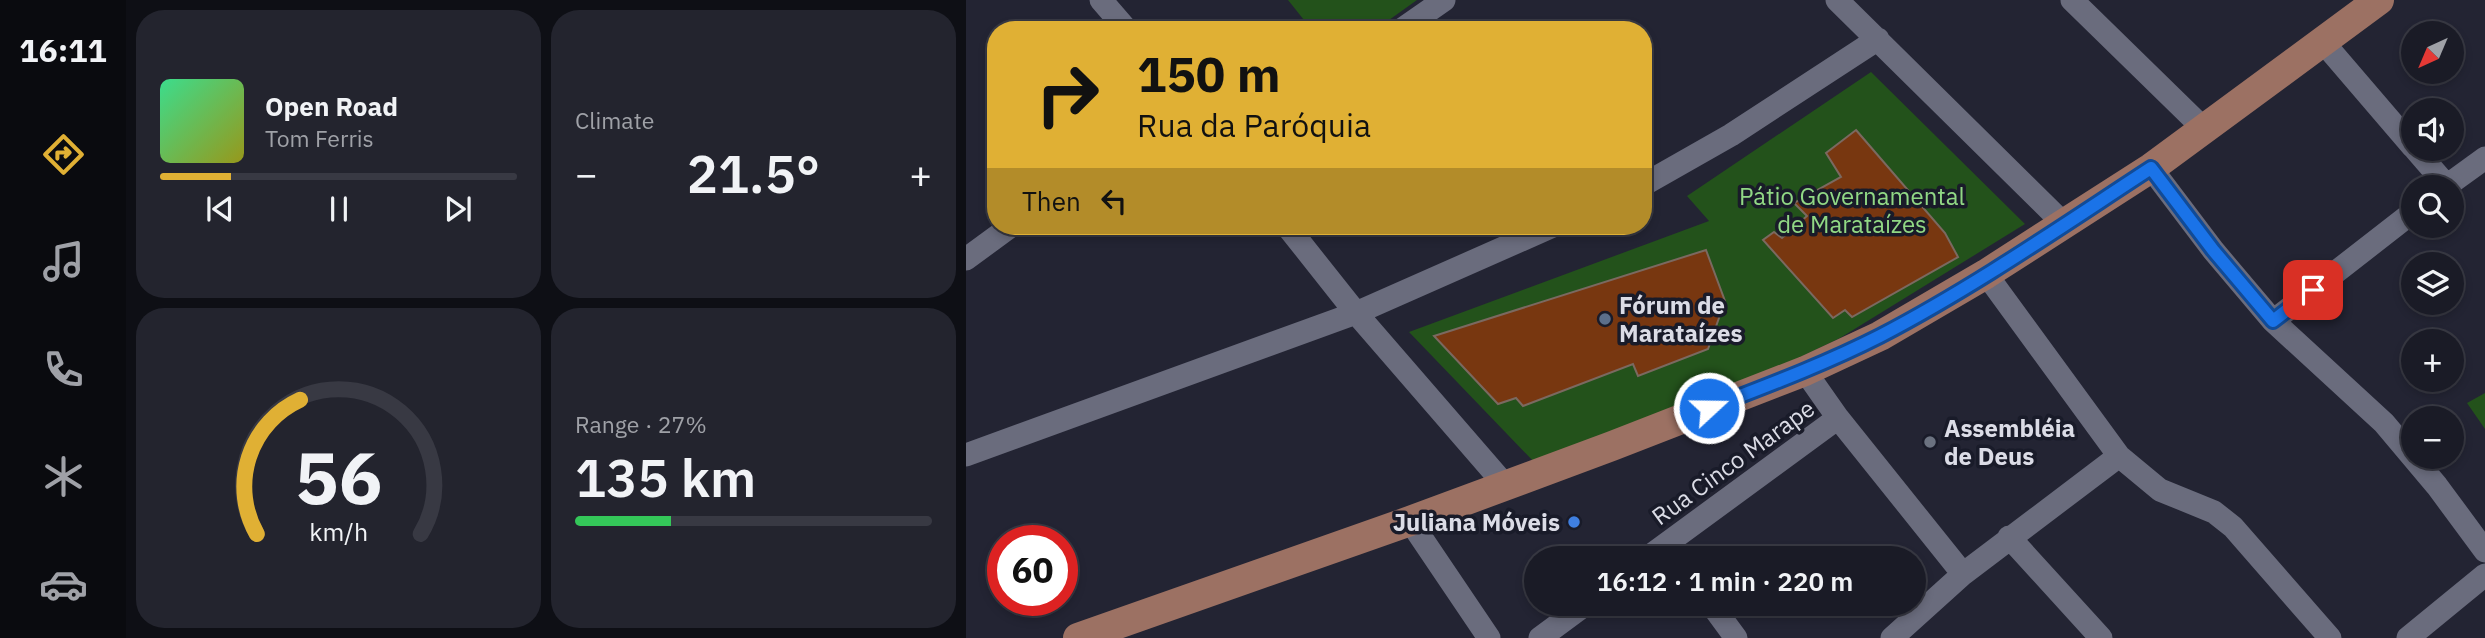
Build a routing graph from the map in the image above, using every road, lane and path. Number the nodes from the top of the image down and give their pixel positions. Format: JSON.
{"nodes":[{"id":1,"x":1101,"y":0,"type":"edge"},
{"id":2,"x":1444,"y":0,"type":"edge"},
{"id":3,"x":1837,"y":0,"type":"edge"},
{"id":4,"x":2072,"y":0,"type":"edge"},
{"id":5,"x":2379,"y":0,"type":"edge"},
{"id":6,"x":1120,"y":21,"type":"edge"},
{"id":7,"x":1414,"y":21,"type":"edge"},
{"id":8,"x":1878,"y":39,"type":"junction"},
{"id":9,"x":2323,"y":42,"type":"junction"},
{"id":10,"x":2203,"y":128,"type":"junction"},
{"id":11,"x":2401,"y":133,"type":"edge"},
{"id":12,"x":2485,"y":158,"type":"edge"},
{"id":13,"x":2425,"y":161,"type":"edge"},
{"id":14,"x":2151,"y":168,"type":"junction"},
{"id":15,"x":2436,"y":175,"type":"edge"},
{"id":16,"x":2462,"y":175,"type":"edge"},
{"id":17,"x":1652,"y":180,"type":"edge"},
{"id":18,"x":2401,"y":221,"type":"edge"},
{"id":19,"x":2064,"y":225,"type":"junction"},
{"id":20,"x":999,"y":235,"type":"edge"},
{"id":21,"x":1294,"y":235,"type":"edge"},
{"id":22,"x":1533,"y":235,"type":"edge"},
{"id":23,"x":966,"y":259,"type":"edge"},
{"id":24,"x":1986,"y":274,"type":"junction"},
{"id":25,"x":1356,"y":313,"type":"junction"},
{"id":26,"x":2273,"y":321,"type":"junction"},
{"id":27,"x":1805,"y":371,"type":"junction"},
{"id":28,"x":1838,"y":418,"type":"junction"},
{"id":29,"x":966,"y":454,"type":"edge"},
{"id":30,"x":2119,"y":456,"type":"junction"},
{"id":31,"x":1505,"y":485,"type":"junction"},
{"id":32,"x":1410,"y":521,"type":"junction"},
{"id":33,"x":2009,"y":537,"type":"junction"},
{"id":34,"x":1677,"y":546,"type":"edge"},
{"id":35,"x":2485,"y":551,"type":"edge"},
{"id":36,"x":1963,"y":574,"type":"junction"},
{"id":37,"x":2485,"y":575,"type":"edge"},
{"id":38,"x":1570,"y":616,"type":"edge"},
{"id":39,"x":1720,"y":616,"type":"edge"},
{"id":40,"x":1131,"y":630,"type":"edge"},
{"id":41,"x":1078,"y":638,"type":"edge"},
{"id":42,"x":1489,"y":638,"type":"edge"},
{"id":43,"x":1540,"y":638,"type":"edge"},
{"id":44,"x":1736,"y":638,"type":"edge"},
{"id":45,"x":1892,"y":638,"type":"edge"},
{"id":46,"x":2101,"y":638,"type":"edge"},
{"id":47,"x":2330,"y":638,"type":"edge"},
{"id":48,"x":2408,"y":638,"type":"edge"}],
"edges":[{"from":1,"to":6,"type":"street"},
{"from":2,"to":7,"type":"street"},
{"from":3,"to":8,"type":"street"},
{"from":4,"to":10,"type":"street"},
{"from":5,"to":9,"type":"main road"},
{"from":8,"to":17,"type":"street"},
{"from":8,"to":19,"type":"street"},
{"from":9,"to":10,"type":"main road"},
{"from":9,"to":11,"type":"street"},
{"from":10,"to":14,"type":"main road"},
{"from":12,"to":16,"type":"street"},
{"from":13,"to":15,"type":"street"},
{"from":14,"to":19,"type":"main road"},
{"from":14,"to":26,"type":"street"},
{"from":18,"to":26,"type":"street"},
{"from":19,"to":24,"type":"main road"},
{"from":20,"to":23,"type":"street"},
{"from":21,"to":25,"type":"street"},
{"from":22,"to":25,"type":"street"},
{"from":24,"to":27,"type":"main road"},
{"from":24,"to":30,"type":"street"},
{"from":25,"to":29,"type":"street"},
{"from":25,"to":31,"type":"street"},
{"from":26,"to":35,"type":"street"},
{"from":27,"to":28,"type":"street","name":"Rua Cinco Marape"},
{"from":27,"to":31,"type":"main road"},
{"from":28,"to":34,"type":"street","name":"Rua Cinco Marape"},
{"from":28,"to":36,"type":"street"},
{"from":30,"to":33,"type":"street"},
{"from":30,"to":47,"type":"street"},
{"from":31,"to":32,"type":"main road"},
{"from":32,"to":40,"type":"main road"},
{"from":32,"to":42,"type":"street"},
{"from":33,"to":36,"type":"street"},
{"from":33,"to":46,"type":"street"},
{"from":36,"to":45,"type":"street"},
{"from":37,"to":48,"type":"street"},
{"from":38,"to":43,"type":"street"},
{"from":39,"to":44,"type":"street"},
{"from":40,"to":41,"type":"main road"}]}
